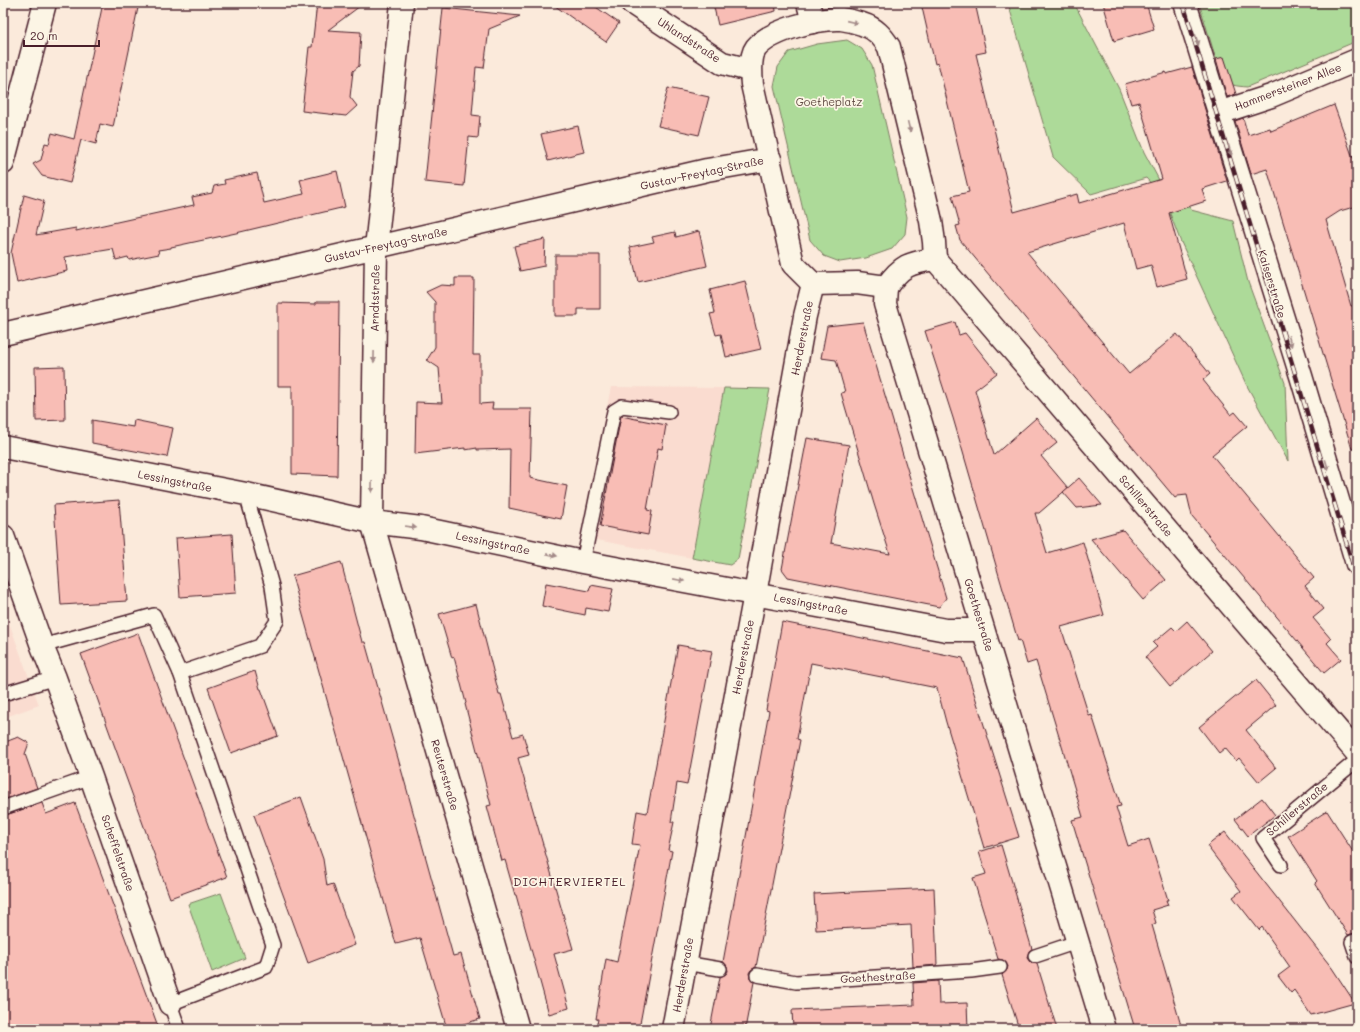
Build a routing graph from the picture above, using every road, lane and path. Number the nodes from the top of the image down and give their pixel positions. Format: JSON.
{"nodes":[{"id":1,"x":45,"y":3,"type":"edge"},
{"id":2,"x":402,"y":3,"type":"edge"},
{"id":3,"x":632,"y":3,"type":"edge"},
{"id":4,"x":1186,"y":3,"type":"edge"},
{"id":5,"x":811,"y":13,"type":"edge"},
{"id":6,"x":1357,"y":60,"type":"edge"},
{"id":7,"x":750,"y":70,"type":"junction"},
{"id":8,"x":10,"y":107,"type":"edge"},
{"id":9,"x":1219,"y":113,"type":"junction"},
{"id":10,"x":770,"y":158,"type":"junction"},
{"id":11,"x":3,"y":163,"type":"edge"},
{"id":12,"x":376,"y":248,"type":"junction"},
{"id":13,"x":935,"y":259,"type":"junction"},
{"id":14,"x":813,"y":284,"type":"junction"},
{"id":15,"x":886,"y":287,"type":"junction"},
{"id":16,"x":3,"y":334,"type":"edge"},
{"id":17,"x":669,"y":412,"type":"dead end"},
{"id":18,"x":3,"y":447,"type":"edge"},
{"id":19,"x":246,"y":494,"type":"junction"},
{"id":20,"x":372,"y":522,"type":"junction"},
{"id":21,"x":3,"y":536,"type":"edge"},
{"id":22,"x":583,"y":562,"type":"junction"},
{"id":23,"x":1357,"y":564,"type":"edge"},
{"id":24,"x":755,"y":594,"type":"junction"},
{"id":25,"x":983,"y":630,"type":"junction"},
{"id":26,"x":42,"y":646,"type":"junction"},
{"id":27,"x":180,"y":673,"type":"junction"},
{"id":28,"x":55,"y":678,"type":"junction"},
{"id":29,"x":3,"y":694,"type":"edge"},
{"id":30,"x":1357,"y":753,"type":"edge"},
{"id":31,"x":1357,"y":760,"type":"edge"},
{"id":32,"x":91,"y":777,"type":"junction"},
{"id":33,"x":3,"y":808,"type":"edge"},
{"id":34,"x":1281,"y":865,"type":"dead end"},
{"id":35,"x":1357,"y":940,"type":"edge"},
{"id":36,"x":1077,"y":942,"type":"junction"},
{"id":37,"x":1035,"y":956,"type":"dead end"},
{"id":38,"x":1357,"y":957,"type":"edge"},
{"id":39,"x":685,"y":963,"type":"junction"},
{"id":40,"x":1000,"y":967,"type":"dead end"},
{"id":41,"x":720,"y":969,"type":"dead end"},
{"id":42,"x":757,"y":975,"type":"dead end"},
{"id":43,"x":170,"y":1004,"type":"junction"},
{"id":44,"x":180,"y":1029,"type":"edge"},
{"id":45,"x":518,"y":1029,"type":"edge"},
{"id":46,"x":673,"y":1029,"type":"edge"},
{"id":47,"x":1104,"y":1029,"type":"edge"}],
"edges":[{"from":1,"to":8,"type":"street"},
{"from":2,"to":12,"type":"street","name":"Arndtstraße"},
{"from":3,"to":7,"type":"street","name":"Uhlandstraße"},
{"from":4,"to":9,"type":"street","name":"Kaiserstraße","one_way":true},
{"from":5,"to":7,"type":"street"},
{"from":5,"to":13,"type":"street","one_way":true},
{"from":6,"to":9,"type":"street","name":"Hammersteiner Allee"},
{"from":7,"to":10,"type":"street"},
{"from":8,"to":11,"type":"street"},
{"from":9,"to":23,"type":"street","name":"Kaiserstraße","one_way":true},
{"from":10,"to":12,"type":"street","name":"Gustav-Freytag-Straße"},
{"from":10,"to":14,"type":"street"},
{"from":12,"to":16,"type":"street","name":"Gustav-Freytag-Straße"},
{"from":12,"to":20,"type":"street","name":"Arndtstraße","one_way":true},
{"from":13,"to":15,"type":"street"},
{"from":13,"to":30,"type":"street","name":"Schillerstraße"},
{"from":14,"to":15,"type":"street"},
{"from":14,"to":24,"type":"street","name":"Herderstraße"},
{"from":15,"to":25,"type":"street","name":"Goethestraße"},
{"from":17,"to":22,"type":"lane"},
{"from":18,"to":19,"type":"street","name":"Lessingstraße"},
{"from":19,"to":20,"type":"street","name":"Lessingstraße"},
{"from":19,"to":27,"type":"lane"},
{"from":20,"to":22,"type":"street","name":"Lessingstraße","one_way":true},
{"from":20,"to":45,"type":"street","name":"Reuterstraße"},
{"from":21,"to":26,"type":"street","name":"Scheffelstraße"},
{"from":22,"to":24,"type":"street","name":"Lessingstraße","one_way":true},
{"from":24,"to":25,"type":"street","name":"Lessingstraße"},
{"from":24,"to":39,"type":"street","name":"Herderstraße"},
{"from":25,"to":36,"type":"street","name":"Goethestraße"},
{"from":26,"to":27,"type":"lane"},
{"from":26,"to":28,"type":"street","name":"Scheffelstraße"},
{"from":27,"to":43,"type":"lane"},
{"from":28,"to":29,"type":"lane"},
{"from":28,"to":32,"type":"street","name":"Scheffelstraße"},
{"from":31,"to":34,"type":"lane","name":"Schillerstraße"},
{"from":32,"to":33,"type":"lane"},
{"from":32,"to":43,"type":"street","name":"Scheffelstraße"},
{"from":35,"to":38,"type":"lane"},
{"from":36,"to":37,"type":"lane"},
{"from":36,"to":47,"type":"street","name":"Goethestraße"},
{"from":39,"to":41,"type":"lane"},
{"from":39,"to":46,"type":"street","name":"Herderstraße"},
{"from":40,"to":42,"type":"lane","name":"Goethestraße"},
{"from":43,"to":44,"type":"lane","name":"Scheffelstraße"}]}
